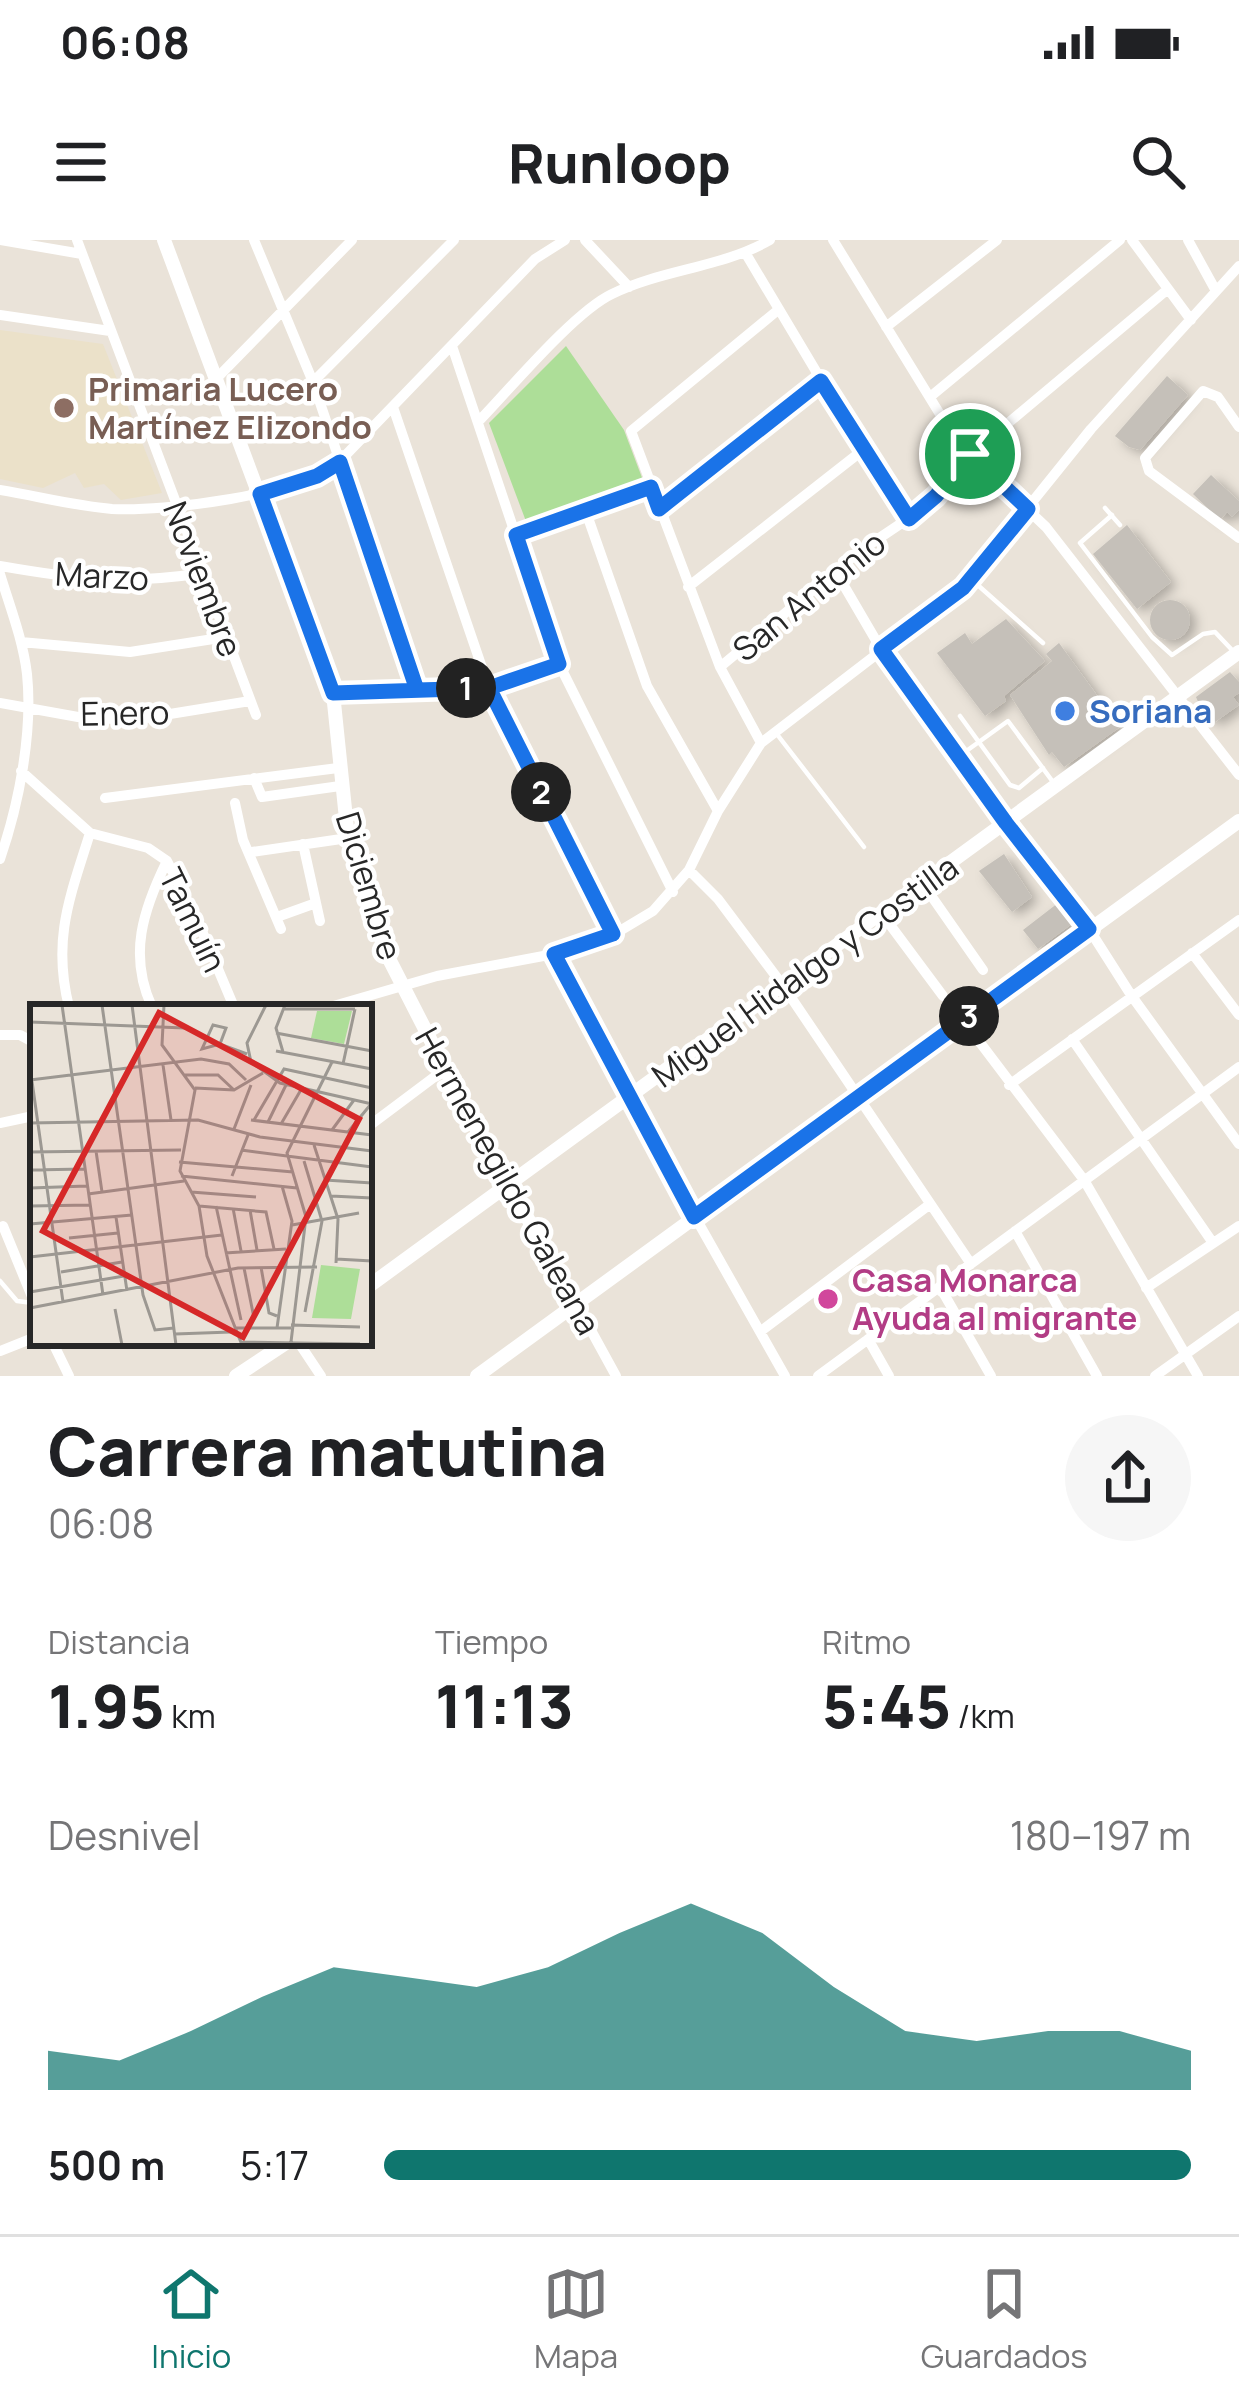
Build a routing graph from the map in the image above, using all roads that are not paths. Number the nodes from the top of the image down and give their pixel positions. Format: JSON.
{"nodes":[{"id":1,"x":0,"y":240,"type":"edge"},
{"id":2,"x":76,"y":240,"type":"edge"},
{"id":3,"x":164,"y":240,"type":"edge"},
{"id":4,"x":254,"y":240,"type":"edge"},
{"id":5,"x":454,"y":240,"type":"edge"},
{"id":6,"x":566,"y":240,"type":"edge"},
{"id":7,"x":585,"y":240,"type":"edge"},
{"id":8,"x":770,"y":240,"type":"edge"},
{"id":9,"x":833,"y":240,"type":"edge"},
{"id":10,"x":997,"y":240,"type":"edge"},
{"id":11,"x":1120,"y":240,"type":"edge"},
{"id":12,"x":1132,"y":240,"type":"edge"},
{"id":13,"x":1188,"y":240,"type":"edge"},
{"id":14,"x":348,"y":242,"type":"edge"},
{"id":15,"x":82,"y":254,"type":"junction"},
{"id":16,"x":746,"y":254,"type":"junction"},
{"id":17,"x":1239,"y":266,"type":"edge"},
{"id":18,"x":628,"y":287,"type":"junction"},
{"id":19,"x":1168,"y":289,"type":"junction"},
{"id":20,"x":1216,"y":291,"type":"junction"},
{"id":21,"x":284,"y":309,"type":"junction"},
{"id":22,"x":778,"y":310,"type":"junction"},
{"id":23,"x":0,"y":315,"type":"edge"},
{"id":24,"x":1191,"y":320,"type":"junction"},
{"id":25,"x":886,"y":327,"type":"junction"},
{"id":26,"x":110,"y":331,"type":"junction"},
{"id":27,"x":452,"y":346,"type":"junction"},
{"id":28,"x":216,"y":379,"type":"junction"},
{"id":29,"x":821,"y":381,"type":"junction"},
{"id":30,"x":313,"y":382,"type":"junction"},
{"id":31,"x":930,"y":398,"type":"junction"},
{"id":32,"x":393,"y":407,"type":"junction"},
{"id":33,"x":478,"y":422,"type":"junction"},
{"id":34,"x":1239,"y":427,"type":"edge"},
{"id":35,"x":863,"y":450,"type":"junction"},
{"id":36,"x":970,"y":454,"type":"junction"},
{"id":37,"x":340,"y":462,"type":"junction"},
{"id":38,"x":651,"y":487,"type":"junction"},
{"id":39,"x":0,"y":490,"type":"edge"},
{"id":40,"x":260,"y":494,"type":"junction"},
{"id":41,"x":175,"y":504,"type":"junction"},
{"id":42,"x":1105,"y":508,"type":"dead end"},
{"id":43,"x":659,"y":509,"type":"junction"},
{"id":44,"x":1028,"y":509,"type":"junction"},
{"id":45,"x":586,"y":512,"type":"junction"},
{"id":46,"x":1112,"y":515,"type":"junction"},
{"id":47,"x":909,"y":519,"type":"junction"},
{"id":48,"x":1120,"y":525,"type":"dead end"},
{"id":49,"x":516,"y":535,"type":"junction"},
{"id":50,"x":1239,"y":538,"type":"edge"},
{"id":51,"x":1080,"y":543,"type":"junction"},
{"id":52,"x":1067,"y":555,"type":"junction"},
{"id":53,"x":0,"y":570,"type":"edge"},
{"id":54,"x":836,"y":572,"type":"junction"},
{"id":55,"x":204,"y":573,"type":"junction"},
{"id":56,"x":972,"y":580,"type":"junction"},
{"id":57,"x":688,"y":587,"type":"junction"},
{"id":58,"x":226,"y":638,"type":"junction"},
{"id":59,"x":21,"y":642,"type":"junction"},
{"id":60,"x":1043,"y":643,"type":"dead end"},
{"id":61,"x":881,"y":649,"type":"junction"},
{"id":62,"x":1238,"y":654,"type":"edge"},
{"id":63,"x":559,"y":664,"type":"junction"},
{"id":64,"x":721,"y":667,"type":"junction"},
{"id":65,"x":489,"y":688,"type":"junction"},
{"id":66,"x":417,"y":690,"type":"junction"},
{"id":67,"x":333,"y":693,"type":"junction"},
{"id":68,"x":1178,"y":696,"type":"junction"},
{"id":69,"x":250,"y":701,"type":"junction"},
{"id":70,"x":0,"y":703,"type":"edge"},
{"id":71,"x":28,"y":708,"type":"junction"},
{"id":72,"x":256,"y":715,"type":"dead end"},
{"id":73,"x":960,"y":716,"type":"dead end"},
{"id":74,"x":774,"y":730,"type":"junction"},
{"id":75,"x":978,"y":742,"type":"junction"},
{"id":76,"x":761,"y":743,"type":"junction"},
{"id":77,"x":958,"y":757,"type":"junction"},
{"id":78,"x":338,"y":768,"type":"junction"},
{"id":79,"x":1042,"y":768,"type":"junction"},
{"id":80,"x":21,"y":771,"type":"junction"},
{"id":81,"x":1239,"y":775,"type":"edge"},
{"id":82,"x":254,"y":778,"type":"junction"},
{"id":83,"x":340,"y":786,"type":"junction"},
{"id":84,"x":1056,"y":787,"type":"junction"},
{"id":85,"x":105,"y":798,"type":"dead end"},
{"id":86,"x":236,"y":803,"type":"dead end"},
{"id":87,"x":718,"y":811,"type":"junction"},
{"id":88,"x":1239,"y":821,"type":"edge"},
{"id":89,"x":1006,"y":823,"type":"junction"},
{"id":90,"x":91,"y":832,"type":"junction"},
{"id":91,"x":348,"y":838,"type":"junction"},
{"id":92,"x":303,"y":844,"type":"junction"},
{"id":93,"x":864,"y":847,"type":"dead end"},
{"id":94,"x":252,"y":852,"type":"junction"},
{"id":95,"x":1,"y":856,"type":"edge"},
{"id":96,"x":167,"y":861,"type":"junction"},
{"id":97,"x":688,"y":870,"type":"junction"},
{"id":98,"x":923,"y":884,"type":"junction"},
{"id":99,"x":673,"y":892,"type":"junction"},
{"id":100,"x":316,"y":903,"type":"junction"},
{"id":101,"x":882,"y":914,"type":"junction"},
{"id":102,"x":1239,"y":920,"type":"edge"},
{"id":103,"x":320,"y":921,"type":"dead end"},
{"id":104,"x":1089,"y":929,"type":"junction"},
{"id":105,"x":613,"y":934,"type":"junction"},
{"id":106,"x":1192,"y":953,"type":"junction"},
{"id":107,"x":554,"y":954,"type":"junction"},
{"id":108,"x":982,"y":970,"type":"dead end"},
{"id":109,"x":401,"y":987,"type":"junction"},
{"id":110,"x":784,"y":987,"type":"junction"},
{"id":111,"x":1131,"y":995,"type":"junction"},
{"id":112,"x":943,"y":996,"type":"dead end"},
{"id":113,"x":69,"y":1004,"type":"edge"},
{"id":114,"x":151,"y":1004,"type":"edge"},
{"id":115,"x":233,"y":1004,"type":"edge"},
{"id":116,"x":341,"y":1004,"type":"edge"},
{"id":117,"x":1239,"y":1015,"type":"edge"},
{"id":118,"x":963,"y":1020,"type":"junction"},
{"id":119,"x":0,"y":1035,"type":"edge"},
{"id":120,"x":1072,"y":1039,"type":"junction"},
{"id":121,"x":30,"y":1040,"type":"edge"},
{"id":122,"x":1239,"y":1067,"type":"edge"},
{"id":123,"x":445,"y":1069,"type":"junction"},
{"id":124,"x":1009,"y":1085,"type":"junction"},
{"id":125,"x":1203,"y":1095,"type":"junction"},
{"id":126,"x":857,"y":1099,"type":"junction"},
{"id":127,"x":629,"y":1100,"type":"junction"},
{"id":128,"x":30,"y":1117,"type":"edge"},
{"id":129,"x":0,"y":1123,"type":"edge"},
{"id":130,"x":372,"y":1124,"type":"edge"},
{"id":131,"x":1141,"y":1139,"type":"junction"},
{"id":132,"x":1239,"y":1144,"type":"edge"},
{"id":133,"x":1084,"y":1180,"type":"junction"},
{"id":134,"x":510,"y":1185,"type":"junction"},
{"id":135,"x":929,"y":1205,"type":"junction"},
{"id":136,"x":694,"y":1217,"type":"junction"},
{"id":137,"x":3,"y":1226,"type":"dead end"},
{"id":138,"x":1239,"y":1226,"type":"edge"},
{"id":139,"x":1015,"y":1232,"type":"junction"},
{"id":140,"x":1213,"y":1244,"type":"junction"},
{"id":141,"x":971,"y":1264,"type":"junction"},
{"id":142,"x":0,"y":1281,"type":"edge"},
{"id":143,"x":372,"y":1284,"type":"edge"},
{"id":144,"x":940,"y":1287,"type":"junction"},
{"id":145,"x":1146,"y":1288,"type":"junction"},
{"id":146,"x":30,"y":1294,"type":"edge"},
{"id":147,"x":30,"y":1301,"type":"edge"},
{"id":148,"x":575,"y":1303,"type":"junction"},
{"id":149,"x":1239,"y":1316,"type":"edge"},
{"id":150,"x":761,"y":1331,"type":"junction"},
{"id":151,"x":30,"y":1339,"type":"edge"},
{"id":152,"x":868,"y":1339,"type":"junction"},
{"id":153,"x":54,"y":1346,"type":"edge"},
{"id":154,"x":281,"y":1346,"type":"edge"},
{"id":155,"x":300,"y":1346,"type":"edge"},
{"id":156,"x":0,"y":1351,"type":"edge"},
{"id":157,"x":1186,"y":1354,"type":"junction"},
{"id":158,"x":69,"y":1376,"type":"edge"},
{"id":159,"x":236,"y":1376,"type":"edge"},
{"id":160,"x":321,"y":1376,"type":"edge"},
{"id":161,"x":477,"y":1376,"type":"edge"},
{"id":162,"x":616,"y":1376,"type":"edge"},
{"id":163,"x":785,"y":1376,"type":"edge"},
{"id":164,"x":818,"y":1376,"type":"edge"},
{"id":165,"x":889,"y":1376,"type":"edge"},
{"id":166,"x":991,"y":1376,"type":"edge"},
{"id":167,"x":1097,"y":1376,"type":"edge"},
{"id":168,"x":1155,"y":1376,"type":"edge"},
{"id":169,"x":1198,"y":1376,"type":"edge"}],
"edges":[{"from":1,"to":15,"type":"street"},
{"from":2,"to":15,"type":"street","name":"Noviembre"},
{"from":3,"to":28,"type":"main road","name":"Diciembre"},
{"from":4,"to":21,"type":"street"},
{"from":5,"to":30,"type":"street"},
{"from":6,"to":27,"type":"street"},
{"from":7,"to":18,"type":"street"},
{"from":8,"to":16,"type":"street"},
{"from":9,"to":25,"type":"street"},
{"from":10,"to":25,"type":"street"},
{"from":11,"to":31,"type":"street"},
{"from":12,"to":19,"type":"street"},
{"from":13,"to":20,"type":"street"},
{"from":14,"to":21,"type":"street"},
{"from":15,"to":26,"type":"street","name":"Noviembre"},
{"from":16,"to":18,"type":"street"},
{"from":16,"to":22,"type":"street"},
{"from":17,"to":20,"type":"street"},
{"from":18,"to":33,"type":"street"},
{"from":19,"to":24,"type":"street"},
{"from":19,"to":36,"type":"street","name":"San Antonio"},
{"from":20,"to":24,"type":"street"},
{"from":21,"to":28,"type":"street"},
{"from":21,"to":30,"type":"street"},
{"from":22,"to":29,"type":"street"},
{"from":22,"to":38,"type":"street"},
{"from":23,"to":26,"type":"street"},
{"from":24,"to":44,"type":"street"},
{"from":25,"to":31,"type":"street"},
{"from":26,"to":41,"type":"street","name":"Noviembre"},
{"from":27,"to":32,"type":"street"},
{"from":27,"to":33,"type":"street"},
{"from":28,"to":40,"type":"main road","name":"Diciembre"},
{"from":29,"to":35,"type":"street"},
{"from":29,"to":43,"type":"street"},
{"from":30,"to":37,"type":"street"},
{"from":31,"to":36,"type":"street"},
{"from":32,"to":37,"type":"street"},
{"from":32,"to":65,"type":"street"},
{"from":33,"to":49,"type":"street"},
{"from":34,"to":50,"type":"street"},
{"from":35,"to":47,"type":"street"},
{"from":35,"to":57,"type":"street"},
{"from":36,"to":44,"type":"street"},
{"from":36,"to":47,"type":"street","name":"San Antonio"},
{"from":37,"to":40,"type":"street"},
{"from":37,"to":66,"type":"street"},
{"from":38,"to":43,"type":"street"},
{"from":38,"to":45,"type":"street"},
{"from":39,"to":41,"type":"street"},
{"from":40,"to":41,"type":"street"},
{"from":40,"to":67,"type":"main road","name":"Diciembre"},
{"from":41,"to":55,"type":"street","name":"Noviembre"},
{"from":42,"to":46,"type":"lane"},
{"from":43,"to":57,"type":"street"},
{"from":44,"to":52,"type":"street"},
{"from":44,"to":56,"type":"street"},
{"from":45,"to":49,"type":"street"},
{"from":45,"to":87,"type":"street"},
{"from":46,"to":48,"type":"lane"},
{"from":46,"to":51,"type":"lane"},
{"from":47,"to":54,"type":"street","name":"San Antonio"},
{"from":49,"to":63,"type":"street"},
{"from":51,"to":52,"type":"lane"},
{"from":51,"to":62,"type":"lane"},
{"from":52,"to":68,"type":"street"},
{"from":53,"to":55,"type":"street","name":"Marzo"},
{"from":53,"to":59,"type":"street"},
{"from":54,"to":61,"type":"street"},
{"from":54,"to":64,"type":"street","name":"San Antonio"},
{"from":55,"to":58,"type":"street","name":"Noviembre"},
{"from":56,"to":60,"type":"lane"},
{"from":56,"to":61,"type":"street"},
{"from":57,"to":64,"type":"street"},
{"from":58,"to":59,"type":"street"},
{"from":58,"to":69,"type":"street","name":"Noviembre"},
{"from":59,"to":71,"type":"street"},
{"from":61,"to":74,"type":"street"},
{"from":61,"to":77,"type":"street"},
{"from":62,"to":68,"type":"main road","name":"Miguel Hidalgo y Costilla"},
{"from":63,"to":65,"type":"street"},
{"from":63,"to":99,"type":"street"},
{"from":64,"to":76,"type":"street"},
{"from":65,"to":66,"type":"street"},
{"from":65,"to":105,"type":"street"},
{"from":66,"to":67,"type":"street"},
{"from":67,"to":78,"type":"main road","name":"Diciembre"},
{"from":68,"to":81,"type":"street"},
{"from":68,"to":84,"type":"main road","name":"Miguel Hidalgo y Costilla"},
{"from":69,"to":71,"type":"street","name":"Enero"},
{"from":69,"to":72,"type":"street","name":"Noviembre"},
{"from":70,"to":71,"type":"street","name":"Enero"},
{"from":71,"to":80,"type":"street"},
{"from":73,"to":75,"type":"lane"},
{"from":74,"to":76,"type":"street"},
{"from":74,"to":93,"type":"lane"},
{"from":75,"to":77,"type":"lane"},
{"from":75,"to":79,"type":"lane"},
{"from":75,"to":79,"type":"lane"},
{"from":76,"to":87,"type":"street"},
{"from":77,"to":89,"type":"street"},
{"from":78,"to":82,"type":"street"},
{"from":78,"to":83,"type":"main road","name":"Diciembre"},
{"from":79,"to":84,"type":"lane"},
{"from":80,"to":90,"type":"street","name":"Tamuín"},
{"from":80,"to":95,"type":"street"},
{"from":82,"to":83,"type":"street"},
{"from":82,"to":85,"type":"street"},
{"from":83,"to":91,"type":"main road","name":"Diciembre"},
{"from":84,"to":89,"type":"main road","name":"Miguel Hidalgo y Costilla"},
{"from":86,"to":94,"type":"street"},
{"from":87,"to":97,"type":"street"},
{"from":88,"to":104,"type":"main road"},
{"from":89,"to":98,"type":"main road","name":"Miguel Hidalgo y Costilla"},
{"from":89,"to":104,"type":"street"},
{"from":90,"to":96,"type":"street","name":"Tamuín"},
{"from":90,"to":113,"type":"street"},
{"from":91,"to":92,"type":"street"},
{"from":91,"to":109,"type":"main road","name":"Diciembre"},
{"from":92,"to":94,"type":"street"},
{"from":92,"to":100,"type":"street"},
{"from":94,"to":100,"type":"street"},
{"from":96,"to":114,"type":"street"},
{"from":96,"to":115,"type":"street","name":"Tamuín"},
{"from":97,"to":99,"type":"street"},
{"from":97,"to":110,"type":"street"},
{"from":98,"to":101,"type":"main road","name":"Miguel Hidalgo y Costilla"},
{"from":98,"to":108,"type":"street"},
{"from":99,"to":105,"type":"street"},
{"from":100,"to":103,"type":"street"},
{"from":101,"to":110,"type":"main road","name":"Miguel Hidalgo y Costilla"},
{"from":101,"to":112,"type":"street"},
{"from":102,"to":106,"type":"street"},
{"from":104,"to":111,"type":"street"},
{"from":104,"to":118,"type":"main road"},
{"from":105,"to":107,"type":"street"},
{"from":106,"to":111,"type":"street"},
{"from":106,"to":117,"type":"street"},
{"from":107,"to":109,"type":"street"},
{"from":107,"to":127,"type":"street"},
{"from":109,"to":116,"type":"street"},
{"from":109,"to":123,"type":"main road","name":"Hermenegildo Galeana"},
{"from":110,"to":126,"type":"street"},
{"from":110,"to":127,"type":"main road","name":"Miguel Hidalgo y Costilla"},
{"from":111,"to":120,"type":"street"},
{"from":111,"to":125,"type":"street"},
{"from":118,"to":124,"type":"street"},
{"from":118,"to":126,"type":"main road"},
{"from":119,"to":121,"type":"street"},
{"from":120,"to":124,"type":"street"},
{"from":120,"to":131,"type":"street"},
{"from":122,"to":125,"type":"street"},
{"from":123,"to":130,"type":"street"},
{"from":123,"to":134,"type":"main road","name":"Hermenegildo Galeana"},
{"from":124,"to":133,"type":"street"},
{"from":125,"to":131,"type":"street"},
{"from":125,"to":132,"type":"street"},
{"from":126,"to":135,"type":"street"},
{"from":126,"to":136,"type":"main road"},
{"from":127,"to":134,"type":"main road","name":"Miguel Hidalgo y Costilla"},
{"from":127,"to":136,"type":"street"},
{"from":128,"to":129,"type":"street"},
{"from":131,"to":133,"type":"street"},
{"from":131,"to":140,"type":"street"},
{"from":133,"to":139,"type":"street"},
{"from":133,"to":145,"type":"street"},
{"from":134,"to":143,"type":"main road","name":"Miguel Hidalgo y Costilla"},
{"from":134,"to":148,"type":"main road","name":"Hermenegildo Galeana"},
{"from":135,"to":141,"type":"street"},
{"from":135,"to":150,"type":"street"},
{"from":136,"to":148,"type":"main road"},
{"from":136,"to":150,"type":"street"},
{"from":137,"to":146,"type":"street"},
{"from":138,"to":140,"type":"street"},
{"from":139,"to":141,"type":"street"},
{"from":139,"to":167,"type":"street"},
{"from":140,"to":145,"type":"street"},
{"from":141,"to":144,"type":"street"},
{"from":142,"to":147,"type":"lane"},
{"from":144,"to":152,"type":"street"},
{"from":144,"to":166,"type":"street"},
{"from":145,"to":157,"type":"street"},
{"from":148,"to":161,"type":"main road"},
{"from":148,"to":162,"type":"street","name":"Hermenegildo Galeana"},
{"from":149,"to":157,"type":"street"},
{"from":150,"to":163,"type":"street"},
{"from":151,"to":156,"type":"street"},
{"from":152,"to":164,"type":"street"},
{"from":152,"to":165,"type":"street"},
{"from":153,"to":158,"type":"street"},
{"from":154,"to":159,"type":"main road"},
{"from":155,"to":160,"type":"street"},
{"from":157,"to":168,"type":"street"},
{"from":157,"to":169,"type":"street"}]}
